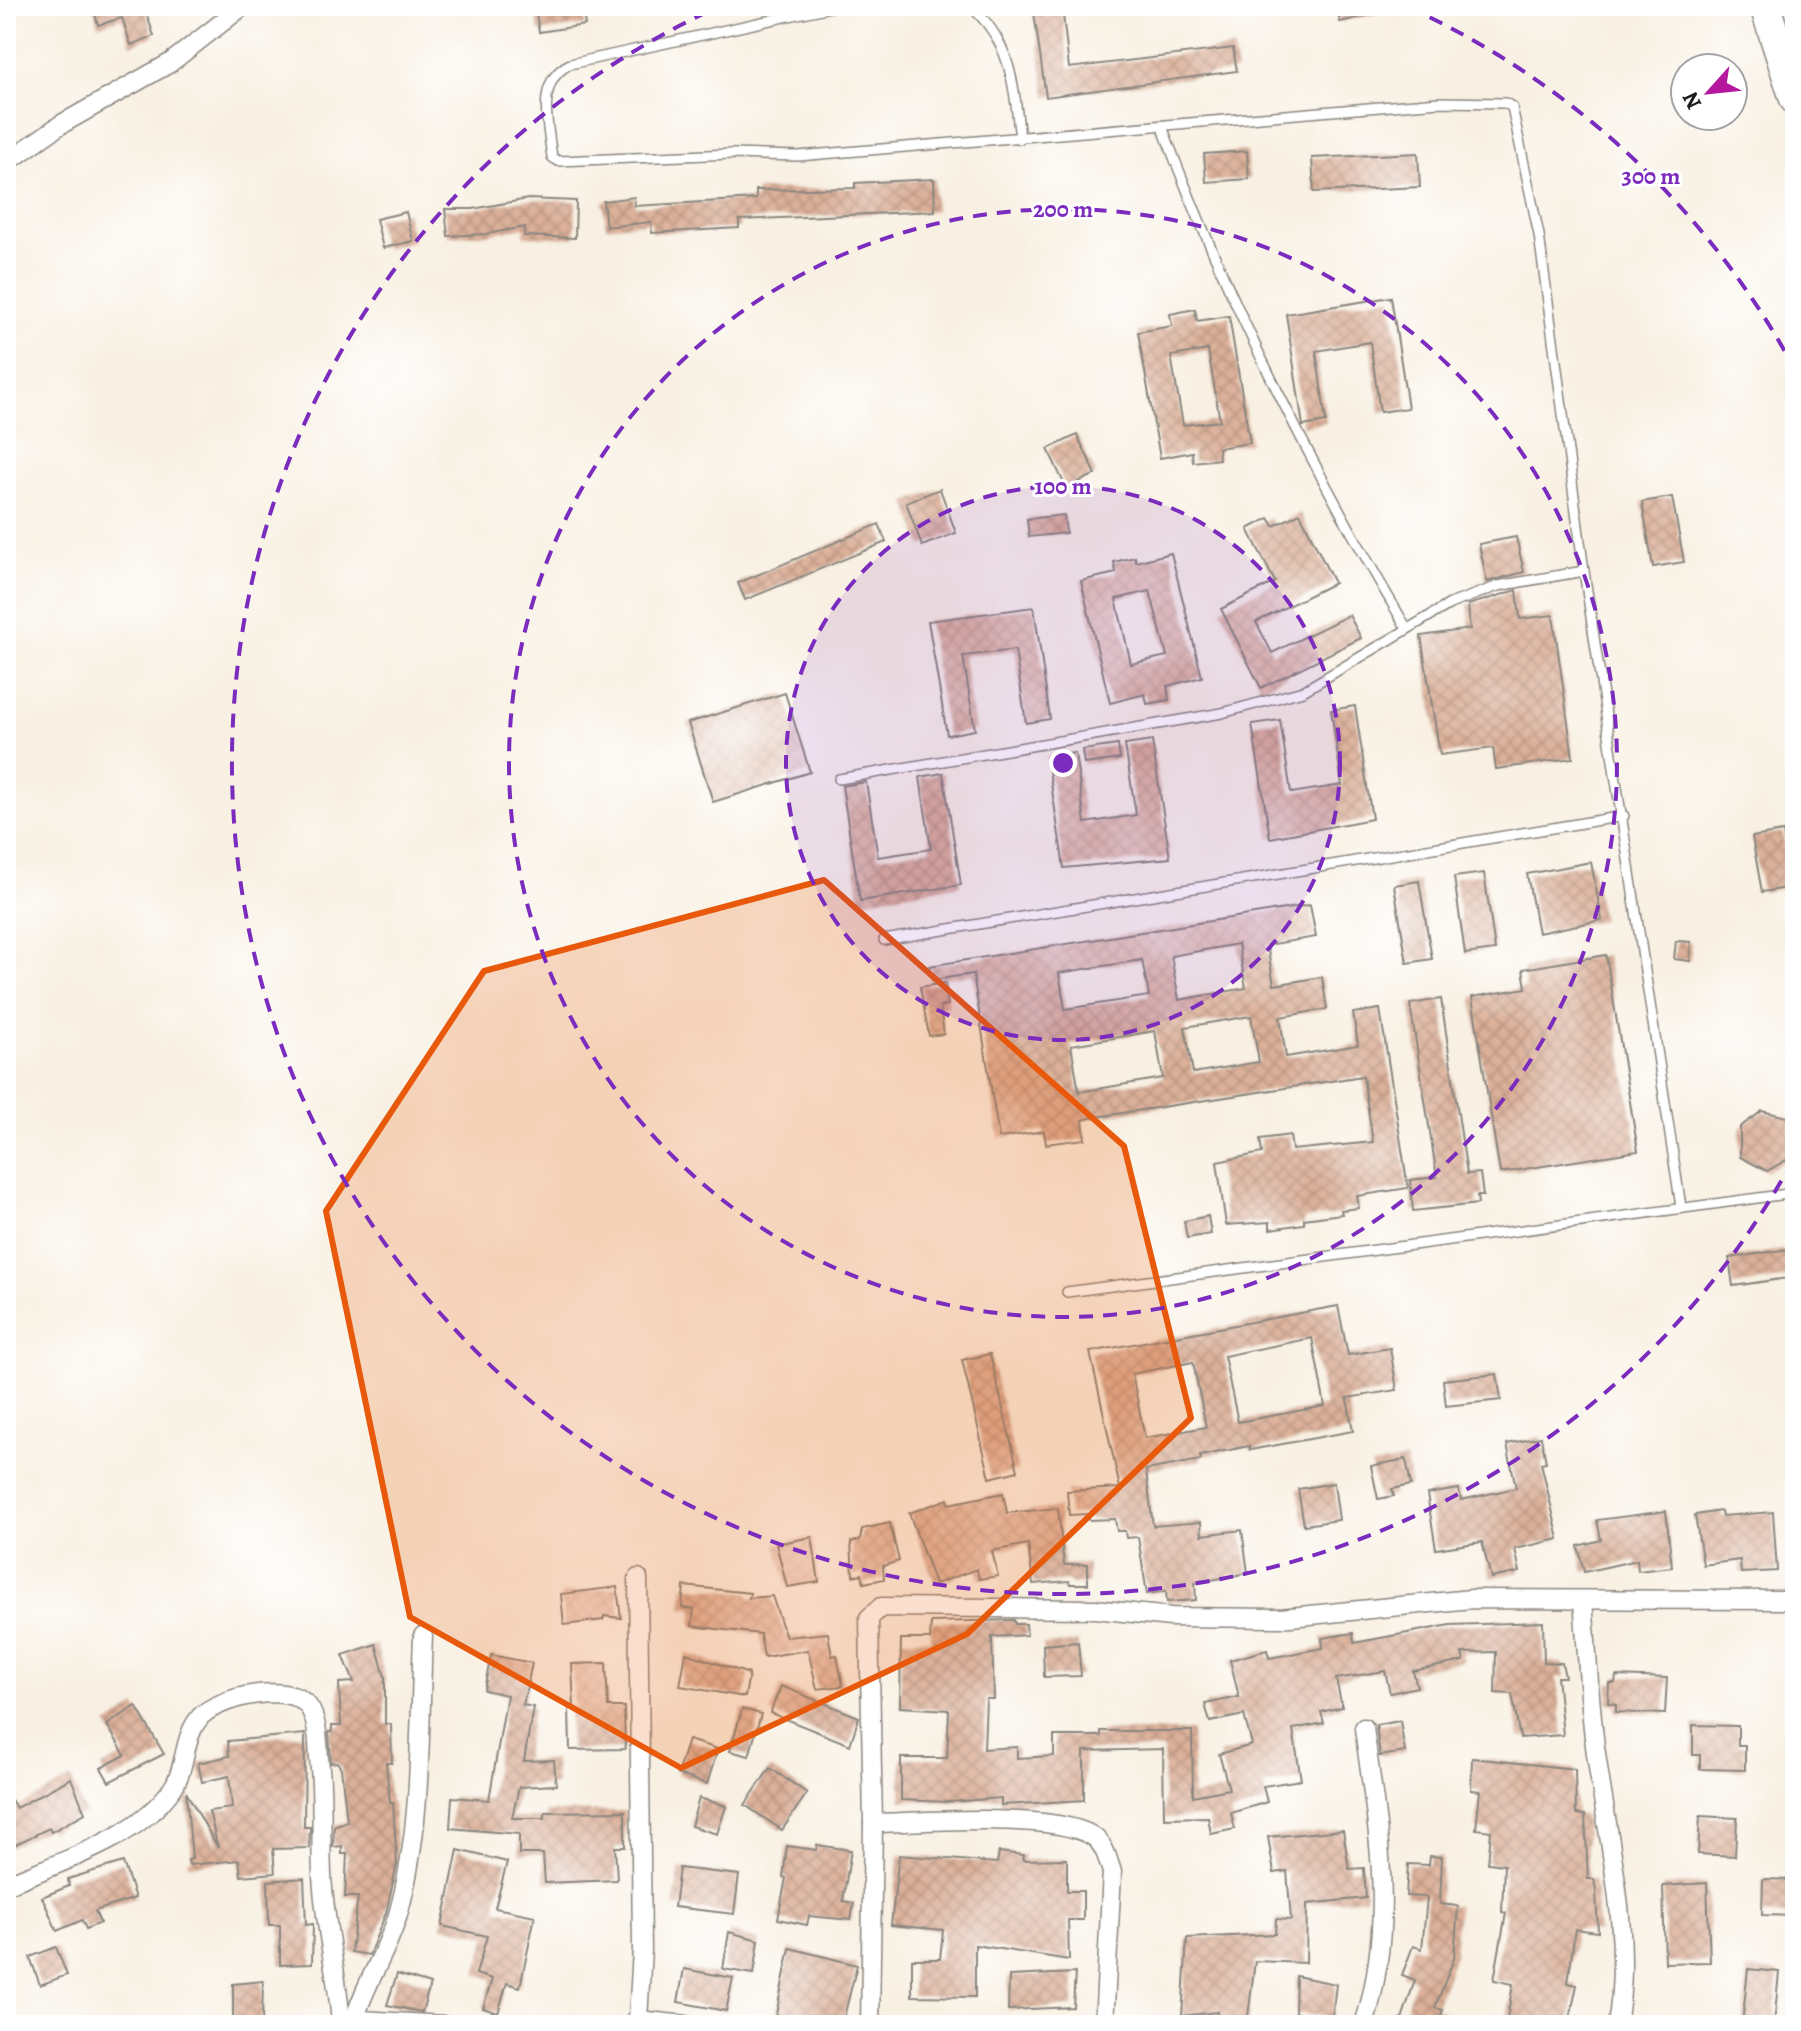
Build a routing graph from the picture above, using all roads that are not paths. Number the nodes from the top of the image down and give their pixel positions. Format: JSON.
{"nodes":[{"id":1,"x":243,"y":6,"type":"edge"},
{"id":2,"x":835,"y":6,"type":"edge"},
{"id":3,"x":970,"y":6,"type":"edge"},
{"id":4,"x":1765,"y":6,"type":"edge"},
{"id":5,"x":1795,"y":99,"type":"edge"},
{"id":6,"x":1162,"y":126,"type":"junction"},
{"id":7,"x":1020,"y":139,"type":"junction"},
{"id":8,"x":6,"y":163,"type":"edge"},
{"id":9,"x":1584,"y":571,"type":"junction"},
{"id":10,"x":1406,"y":627,"type":"junction"},
{"id":11,"x":839,"y":779,"type":"dead end"},
{"id":12,"x":1624,"y":816,"type":"junction"},
{"id":13,"x":884,"y":940,"type":"dead end"},
{"id":14,"x":1795,"y":1193,"type":"edge"},
{"id":15,"x":1681,"y":1207,"type":"junction"},
{"id":16,"x":1067,"y":1292,"type":"dead end"},
{"id":17,"x":638,"y":1578,"type":"dead end"},
{"id":18,"x":1583,"y":1600,"type":"junction"},
{"id":19,"x":1795,"y":1600,"type":"edge"},
{"id":20,"x":423,"y":1636,"type":"dead end"},
{"id":21,"x":1364,"y":1728,"type":"dead end"},
{"id":22,"x":873,"y":1823,"type":"junction"},
{"id":23,"x":6,"y":1885,"type":"edge"},
{"id":24,"x":346,"y":2021,"type":"edge"},
{"id":25,"x":634,"y":2022,"type":"edge"},
{"id":26,"x":443,"y":2025,"type":"edge"},
{"id":27,"x":686,"y":2025,"type":"edge"},
{"id":28,"x":870,"y":2025,"type":"edge"},
{"id":29,"x":1104,"y":2025,"type":"edge"},
{"id":30,"x":1364,"y":2025,"type":"edge"},
{"id":31,"x":1617,"y":2025,"type":"edge"}],
"edges":[{"from":1,"to":8,"type":"street"},
{"from":2,"to":7,"type":"lane"},
{"from":3,"to":7,"type":"lane"},
{"from":4,"to":5,"type":"highway"},
{"from":6,"to":7,"type":"lane"},
{"from":6,"to":9,"type":"lane"},
{"from":6,"to":10,"type":"lane"},
{"from":9,"to":10,"type":"lane"},
{"from":9,"to":12,"type":"lane"},
{"from":10,"to":11,"type":"lane"},
{"from":12,"to":13,"type":"lane"},
{"from":12,"to":15,"type":"lane"},
{"from":14,"to":15,"type":"lane"},
{"from":15,"to":16,"type":"lane"},
{"from":17,"to":25,"type":"street"},
{"from":18,"to":19,"type":"street"},
{"from":18,"to":22,"type":"street"},
{"from":18,"to":31,"type":"street"},
{"from":20,"to":24,"type":"street"},
{"from":21,"to":30,"type":"street"},
{"from":22,"to":28,"type":"street"},
{"from":22,"to":29,"type":"street"},
{"from":23,"to":24,"type":"street"},
{"from":24,"to":26,"type":"street"},
{"from":25,"to":27,"type":"street"}]}
